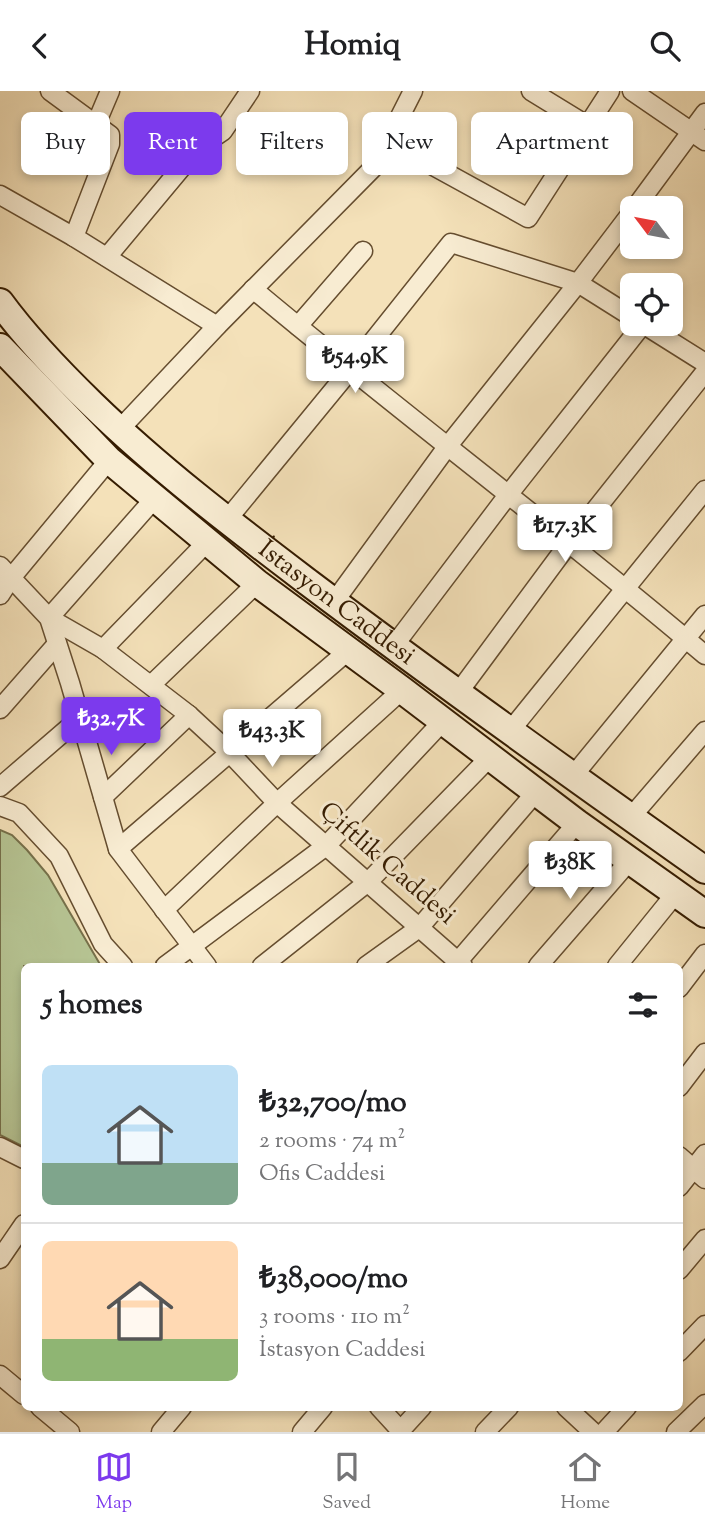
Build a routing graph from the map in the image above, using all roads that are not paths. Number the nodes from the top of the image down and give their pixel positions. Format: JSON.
{"nodes":[{"id":1,"x":50,"y":91,"type":"edge"},
{"id":2,"x":110,"y":91,"type":"edge"},
{"id":3,"x":250,"y":91,"type":"edge"},
{"id":4,"x":413,"y":91,"type":"edge"},
{"id":5,"x":531,"y":91,"type":"edge"},
{"id":6,"x":610,"y":91,"type":"edge"},
{"id":7,"x":632,"y":91,"type":"edge"},
{"id":8,"x":79,"y":112,"type":"edge"},
{"id":9,"x":101,"y":112,"type":"edge"},
{"id":10,"x":402,"y":112,"type":"edge"},
{"id":11,"x":565,"y":112,"type":"edge"},
{"id":12,"x":596,"y":112,"type":"edge"},
{"id":13,"x":705,"y":113,"type":"edge"},
{"id":14,"x":698,"y":137,"type":"edge"},
{"id":15,"x":98,"y":175,"type":"edge"},
{"id":16,"x":366,"y":175,"type":"edge"},
{"id":17,"x":450,"y":175,"type":"edge"},
{"id":18,"x":556,"y":175,"type":"edge"},
{"id":19,"x":0,"y":195,"type":"edge"},
{"id":20,"x":645,"y":196,"type":"edge"},
{"id":21,"x":620,"y":227,"type":"edge"},
{"id":22,"x":74,"y":237,"type":"junction"},
{"id":23,"x":363,"y":251,"type":"dead end"},
{"id":24,"x":107,"y":257,"type":"junction"},
{"id":25,"x":578,"y":283,"type":"junction"},
{"id":26,"x":253,"y":289,"type":"junction"},
{"id":27,"x":0,"y":302,"type":"edge"},
{"id":28,"x":620,"y":309,"type":"edge"},
{"id":29,"x":217,"y":326,"type":"junction"},
{"id":30,"x":298,"y":327,"type":"junction"},
{"id":31,"x":634,"y":336,"type":"edge"},
{"id":32,"x":664,"y":336,"type":"edge"},
{"id":33,"x":0,"y":347,"type":"edge"},
{"id":34,"x":703,"y":359,"type":"edge"},
{"id":35,"x":350,"y":370,"type":"junction"},
{"id":36,"x":119,"y":430,"type":"junction"},
{"id":37,"x":447,"y":447,"type":"junction"},
{"id":38,"x":109,"y":460,"type":"junction"},
{"id":39,"x":705,"y":490,"type":"edge"},
{"id":40,"x":509,"y":495,"type":"junction"},
{"id":41,"x":154,"y":499,"type":"junction"},
{"id":42,"x":226,"y":520,"type":"junction"},
{"id":43,"x":207,"y":542,"type":"junction"},
{"id":44,"x":569,"y":543,"type":"junction"},
{"id":45,"x":6,"y":572,"type":"edge"},
{"id":46,"x":257,"y":583,"type":"junction"},
{"id":47,"x":626,"y":587,"type":"junction"},
{"id":48,"x":0,"y":595,"type":"edge"},
{"id":49,"x":334,"y":602,"type":"junction"},
{"id":50,"x":705,"y":615,"type":"edge"},
{"id":51,"x":49,"y":618,"type":"junction"},
{"id":52,"x":685,"y":638,"type":"junction"},
{"id":53,"x":57,"y":645,"type":"junction"},
{"id":54,"x":393,"y":647,"type":"junction"},
{"id":55,"x":103,"y":649,"type":"junction"},
{"id":56,"x":349,"y":650,"type":"junction"},
{"id":57,"x":705,"y":655,"type":"edge"},
{"id":58,"x":151,"y":685,"type":"junction"},
{"id":59,"x":402,"y":689,"type":"junction"},
{"id":60,"x":458,"y":693,"type":"junction"},
{"id":61,"x":0,"y":709,"type":"edge"},
{"id":62,"x":189,"y":715,"type":"junction"},
{"id":63,"x":80,"y":718,"type":"junction"},
{"id":64,"x":443,"y":721,"type":"junction"},
{"id":65,"x":510,"y":731,"type":"junction"},
{"id":66,"x":705,"y":731,"type":"edge"},
{"id":67,"x":229,"y":752,"type":"junction"},
{"id":68,"x":490,"y":757,"type":"junction"},
{"id":69,"x":573,"y":776,"type":"junction"},
{"id":70,"x":0,"y":787,"type":"edge"},
{"id":71,"x":536,"y":792,"type":"junction"},
{"id":72,"x":103,"y":797,"type":"junction"},
{"id":73,"x":277,"y":803,"type":"junction"},
{"id":74,"x":0,"y":806,"type":"edge"},
{"id":75,"x":631,"y":817,"type":"junction"},
{"id":76,"x":577,"y":823,"type":"junction"},
{"id":77,"x":326,"y":846,"type":"junction"},
{"id":78,"x":118,"y":849,"type":"junction"},
{"id":79,"x":630,"y":860,"type":"junction"},
{"id":80,"x":702,"y":863,"type":"edge"},
{"id":81,"x":368,"y":883,"type":"junction"},
{"id":82,"x":676,"y":893,"type":"junction"},
{"id":83,"x":164,"y":909,"type":"junction"},
{"id":84,"x":705,"y":914,"type":"edge"},
{"id":85,"x":419,"y":928,"type":"junction"},
{"id":86,"x":192,"y":946,"type":"junction"},
{"id":87,"x":705,"y":954,"type":"edge"},
{"id":88,"x":120,"y":963,"type":"edge"},
{"id":89,"x":169,"y":963,"type":"edge"},
{"id":90,"x":205,"y":963,"type":"edge"},
{"id":91,"x":266,"y":963,"type":"edge"},
{"id":92,"x":370,"y":963,"type":"edge"},
{"id":93,"x":456,"y":963,"type":"edge"},
{"id":94,"x":460,"y":963,"type":"edge"},
{"id":95,"x":541,"y":963,"type":"edge"},
{"id":96,"x":619,"y":963,"type":"edge"},
{"id":97,"x":683,"y":983,"type":"edge"},
{"id":98,"x":705,"y":1053,"type":"edge"},
{"id":99,"x":683,"y":1082,"type":"edge"},
{"id":100,"x":0,"y":1147,"type":"edge"},
{"id":101,"x":705,"y":1154,"type":"edge"},
{"id":102,"x":21,"y":1158,"type":"edge"},
{"id":103,"x":683,"y":1159,"type":"edge"},
{"id":104,"x":700,"y":1174,"type":"edge"},
{"id":105,"x":683,"y":1185,"type":"edge"},
{"id":106,"x":21,"y":1228,"type":"edge"},
{"id":107,"x":705,"y":1239,"type":"edge"},
{"id":108,"x":0,"y":1259,"type":"edge"},
{"id":109,"x":683,"y":1265,"type":"edge"},
{"id":110,"x":705,"y":1325,"type":"edge"},
{"id":111,"x":683,"y":1348,"type":"edge"},
{"id":112,"x":0,"y":1375,"type":"edge"},
{"id":113,"x":21,"y":1392,"type":"edge"},
{"id":114,"x":705,"y":1404,"type":"edge"},
{"id":115,"x":179,"y":1411,"type":"edge"},
{"id":116,"x":383,"y":1411,"type":"edge"},
{"id":117,"x":418,"y":1411,"type":"edge"},
{"id":118,"x":505,"y":1411,"type":"edge"},
{"id":119,"x":569,"y":1411,"type":"edge"},
{"id":120,"x":623,"y":1411,"type":"edge"},
{"id":121,"x":50,"y":1425,"type":"edge"},
{"id":122,"x":581,"y":1428,"type":"edge"},
{"id":123,"x":401,"y":1431,"type":"edge"},
{"id":124,"x":70,"y":1432,"type":"edge"},
{"id":125,"x":161,"y":1432,"type":"edge"},
{"id":126,"x":485,"y":1432,"type":"edge"},
{"id":127,"x":604,"y":1432,"type":"edge"},
{"id":128,"x":676,"y":1432,"type":"edge"}],
"edges":[{"from":1,"to":8,"type":"street"},
{"from":2,"to":9,"type":"street"},
{"from":3,"to":24,"type":"street"},
{"from":4,"to":10,"type":"street"},
{"from":5,"to":11,"type":"street"},
{"from":6,"to":12,"type":"street"},
{"from":7,"to":14,"type":"street"},
{"from":13,"to":14,"type":"street"},
{"from":14,"to":20,"type":"street"},
{"from":15,"to":22,"type":"street"},
{"from":16,"to":26,"type":"street"},
{"from":17,"to":18,"type":"street"},
{"from":19,"to":22,"type":"street"},
{"from":21,"to":25,"type":"street"},
{"from":22,"to":24,"type":"street"},
{"from":23,"to":30,"type":"street"},
{"from":24,"to":29,"type":"street"},
{"from":25,"to":28,"type":"street"},
{"from":25,"to":35,"type":"street"},
{"from":25,"to":37,"type":"street"},
{"from":26,"to":29,"type":"street"},
{"from":26,"to":30,"type":"street"},
{"from":27,"to":36,"type":"main road","name":"İstasyon Caddesi"},
{"from":29,"to":36,"type":"street"},
{"from":30,"to":35,"type":"street"},
{"from":31,"to":40,"type":"street"},
{"from":32,"to":34,"type":"street"},
{"from":33,"to":38,"type":"main road"},
{"from":34,"to":44,"type":"street"},
{"from":35,"to":37,"type":"street"},
{"from":35,"to":42,"type":"street"},
{"from":36,"to":42,"type":"main road","name":"İstasyon Caddesi"},
{"from":37,"to":40,"type":"street"},
{"from":37,"to":49,"type":"street"},
{"from":38,"to":41,"type":"main road"},
{"from":38,"to":45,"type":"street"},
{"from":39,"to":47,"type":"street"},
{"from":40,"to":44,"type":"street"},
{"from":40,"to":54,"type":"street"},
{"from":41,"to":43,"type":"main road"},
{"from":41,"to":51,"type":"street"},
{"from":42,"to":49,"type":"main road","name":"İstasyon Caddesi"},
{"from":43,"to":46,"type":"main road"},
{"from":43,"to":55,"type":"street"},
{"from":44,"to":47,"type":"street"},
{"from":44,"to":60,"type":"street"},
{"from":45,"to":48,"type":"street"},
{"from":45,"to":51,"type":"street"},
{"from":46,"to":56,"type":"main road"},
{"from":46,"to":58,"type":"street"},
{"from":47,"to":52,"type":"street"},
{"from":47,"to":65,"type":"street"},
{"from":49,"to":54,"type":"main road","name":"İstasyon Caddesi"},
{"from":50,"to":52,"type":"street"},
{"from":51,"to":53,"type":"street"},
{"from":51,"to":55,"type":"street","name":"Çiftlik Caddesi"},
{"from":52,"to":57,"type":"street"},
{"from":52,"to":69,"type":"street"},
{"from":53,"to":61,"type":"street"},
{"from":53,"to":63,"type":"street"},
{"from":54,"to":60,"type":"main road","name":"İstasyon Caddesi"},
{"from":55,"to":58,"type":"street","name":"Çiftlik Caddesi"},
{"from":56,"to":59,"type":"main road"},
{"from":56,"to":67,"type":"street"},
{"from":58,"to":62,"type":"street","name":"Çiftlik Caddesi"},
{"from":59,"to":64,"type":"main road"},
{"from":59,"to":73,"type":"street"},
{"from":60,"to":65,"type":"main road","name":"İstasyon Caddesi"},
{"from":62,"to":67,"type":"street","name":"Çiftlik Caddesi"},
{"from":62,"to":72,"type":"street"},
{"from":63,"to":70,"type":"street"},
{"from":63,"to":72,"type":"street"},
{"from":64,"to":68,"type":"main road"},
{"from":64,"to":77,"type":"street"},
{"from":65,"to":69,"type":"main road","name":"İstasyon Caddesi"},
{"from":66,"to":75,"type":"street"},
{"from":67,"to":73,"type":"street","name":"Çiftlik Caddesi"},
{"from":67,"to":78,"type":"street"},
{"from":68,"to":71,"type":"main road"},
{"from":68,"to":81,"type":"street"},
{"from":69,"to":75,"type":"main road","name":"İstasyon Caddesi"},
{"from":71,"to":76,"type":"main road"},
{"from":71,"to":85,"type":"street"},
{"from":72,"to":78,"type":"street"},
{"from":73,"to":77,"type":"street","name":"Çiftlik Caddesi"},
{"from":73,"to":83,"type":"street"},
{"from":74,"to":88,"type":"street"},
{"from":75,"to":80,"type":"main road","name":"İstasyon Caddesi"},
{"from":76,"to":79,"type":"main road"},
{"from":76,"to":94,"type":"street"},
{"from":77,"to":81,"type":"street","name":"Çiftlik Caddesi"},
{"from":77,"to":86,"type":"street"},
{"from":78,"to":83,"type":"street"},
{"from":79,"to":82,"type":"main road"},
{"from":79,"to":95,"type":"street"},
{"from":81,"to":85,"type":"street","name":"Çiftlik Caddesi"},
{"from":81,"to":91,"type":"street"},
{"from":82,"to":84,"type":"main road"},
{"from":82,"to":96,"type":"street"},
{"from":83,"to":86,"type":"street"},
{"from":85,"to":92,"type":"street"},
{"from":85,"to":93,"type":"street","name":"Çiftlik Caddesi"},
{"from":86,"to":89,"type":"street"},
{"from":86,"to":90,"type":"street"},
{"from":87,"to":97,"type":"street"},
{"from":98,"to":99,"type":"street"},
{"from":100,"to":102,"type":"street"},
{"from":101,"to":104,"type":"street"},
{"from":103,"to":104,"type":"street"},
{"from":104,"to":105,"type":"street"},
{"from":106,"to":108,"type":"street"},
{"from":107,"to":109,"type":"street"},
{"from":110,"to":111,"type":"street"},
{"from":112,"to":113,"type":"street"},
{"from":114,"to":128,"type":"street"},
{"from":115,"to":125,"type":"street"},
{"from":116,"to":123,"type":"street"},
{"from":117,"to":123,"type":"street"},
{"from":118,"to":126,"type":"street"},
{"from":119,"to":122,"type":"street"},
{"from":120,"to":127,"type":"street"},
{"from":121,"to":124,"type":"street"}]}
